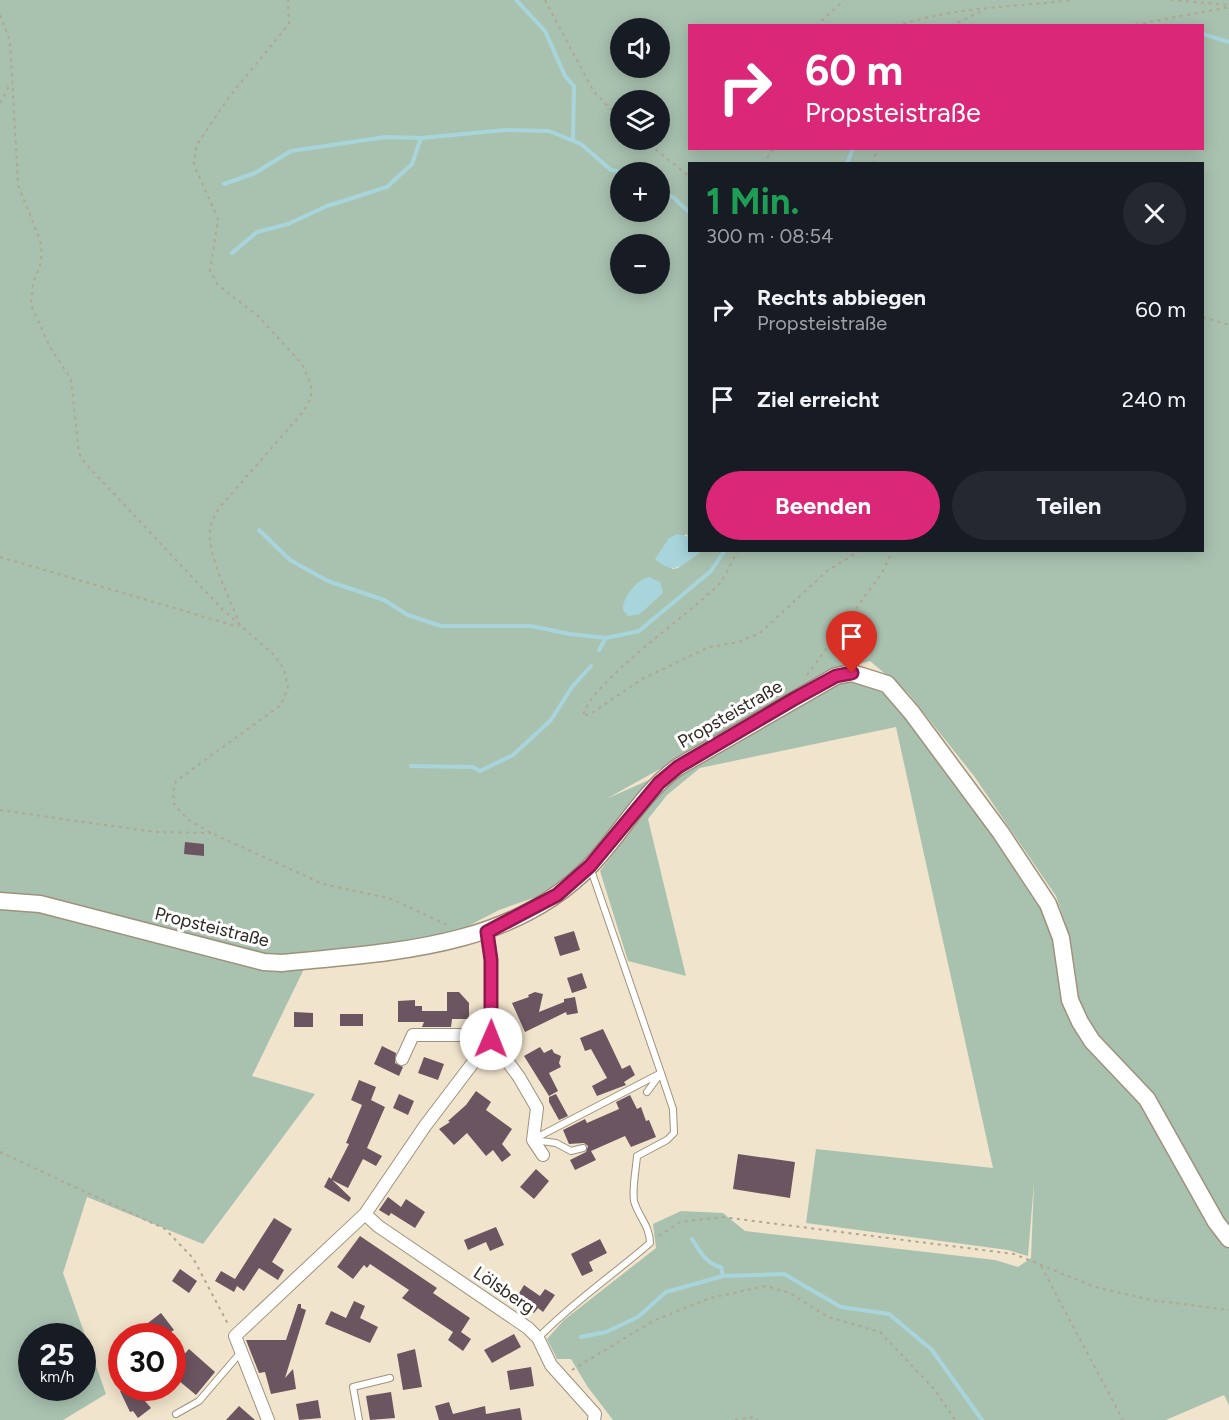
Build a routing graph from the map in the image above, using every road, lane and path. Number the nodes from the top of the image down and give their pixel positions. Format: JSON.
{"nodes":[{"id":1,"x":288,"y":0,"type":"edge"},
{"id":2,"x":545,"y":0,"type":"edge"},
{"id":3,"x":844,"y":0,"type":"edge"},
{"id":4,"x":1074,"y":0,"type":"edge"},
{"id":5,"x":1171,"y":0,"type":"edge"},
{"id":6,"x":1229,"y":6,"type":"edge"},
{"id":7,"x":988,"y":7,"type":"junction"},
{"id":8,"x":0,"y":15,"type":"edge"},
{"id":9,"x":818,"y":24,"type":"edge"},
{"id":10,"x":902,"y":24,"type":"edge"},
{"id":11,"x":955,"y":24,"type":"edge"},
{"id":12,"x":1138,"y":24,"type":"edge"},
{"id":13,"x":11,"y":82,"type":"junction"},
{"id":14,"x":0,"y":103,"type":"edge"},
{"id":15,"x":610,"y":109,"type":"edge"},
{"id":16,"x":656,"y":150,"type":"edge"},
{"id":17,"x":688,"y":175,"type":"edge"},
{"id":18,"x":1204,"y":317,"type":"edge"},
{"id":19,"x":1229,"y":325,"type":"edge"},
{"id":20,"x":737,"y":552,"type":"edge"},
{"id":21,"x":858,"y":552,"type":"edge"},
{"id":22,"x":892,"y":552,"type":"edge"},
{"id":23,"x":0,"y":557,"type":"edge"},
{"id":24,"x":241,"y":628,"type":"junction"},
{"id":25,"x":794,"y":699,"type":"junction"},
{"id":26,"x":0,"y":810,"type":"edge"},
{"id":27,"x":211,"y":833,"type":"junction"},
{"id":28,"x":590,"y":866,"type":"junction"},
{"id":29,"x":0,"y":901,"type":"edge"},
{"id":30,"x":487,"y":932,"type":"junction"},
{"id":31,"x":467,"y":937,"type":"junction"},
{"id":32,"x":491,"y":1037,"type":"junction"},
{"id":33,"x":402,"y":1059,"type":"dead end"},
{"id":34,"x":661,"y":1073,"type":"junction"},
{"id":35,"x":647,"y":1092,"type":"dead end"},
{"id":36,"x":533,"y":1140,"type":"junction"},
{"id":37,"x":584,"y":1148,"type":"dead end"},
{"id":38,"x":0,"y":1152,"type":"edge"},
{"id":39,"x":543,"y":1155,"type":"dead end"},
{"id":40,"x":365,"y":1214,"type":"junction"},
{"id":41,"x":1229,"y":1239,"type":"edge"},
{"id":42,"x":650,"y":1243,"type":"junction"},
{"id":43,"x":1041,"y":1265,"type":"junction"},
{"id":44,"x":1229,"y":1310,"type":"edge"},
{"id":45,"x":235,"y":1336,"type":"junction"},
{"id":46,"x":538,"y":1338,"type":"junction"},
{"id":47,"x":241,"y":1351,"type":"junction"},
{"id":48,"x":562,"y":1376,"type":"junction"},
{"id":49,"x":390,"y":1378,"type":"dead end"},
{"id":50,"x":176,"y":1414,"type":"dead end"},
{"id":51,"x":268,"y":1420,"type":"edge"},
{"id":52,"x":359,"y":1420,"type":"edge"},
{"id":53,"x":594,"y":1420,"type":"edge"},
{"id":54,"x":735,"y":1420,"type":"edge"},
{"id":55,"x":758,"y":1420,"type":"edge"},
{"id":56,"x":955,"y":1420,"type":"edge"},
{"id":57,"x":1123,"y":1420,"type":"edge"}],
"edges":[{"from":1,"to":24,"type":"path"},
{"from":2,"to":15,"type":"path"},
{"from":3,"to":9,"type":"path"},
{"from":4,"to":7,"type":"path"},
{"from":5,"to":6,"type":"path"},
{"from":6,"to":12,"type":"path"},
{"from":7,"to":10,"type":"path"},
{"from":7,"to":11,"type":"path"},
{"from":8,"to":13,"type":"path"},
{"from":13,"to":14,"type":"path"},
{"from":13,"to":24,"type":"path"},
{"from":16,"to":17,"type":"path"},
{"from":18,"to":19,"type":"path"},
{"from":20,"to":21,"type":"path"},
{"from":22,"to":25,"type":"path"},
{"from":23,"to":24,"type":"path"},
{"from":24,"to":27,"type":"path"},
{"from":25,"to":28,"type":"street","name":"Propsteistraße"},
{"from":25,"to":41,"type":"street","name":"Propsteistraße"},
{"from":26,"to":27,"type":"path"},
{"from":27,"to":31,"type":"path"},
{"from":28,"to":30,"type":"street","name":"Propsteistraße"},
{"from":28,"to":34,"type":"lane"},
{"from":29,"to":31,"type":"street","name":"Propsteistraße"},
{"from":30,"to":31,"type":"street","name":"Propsteistraße"},
{"from":30,"to":32,"type":"street"},
{"from":32,"to":33,"type":"street"},
{"from":32,"to":36,"type":"street"},
{"from":32,"to":40,"type":"street"},
{"from":34,"to":35,"type":"lane"},
{"from":34,"to":36,"type":"lane"},
{"from":34,"to":42,"type":"lane"},
{"from":36,"to":37,"type":"lane"},
{"from":36,"to":39,"type":"street"},
{"from":38,"to":45,"type":"path"},
{"from":40,"to":45,"type":"street"},
{"from":40,"to":46,"type":"street","name":"Lölsberg"},
{"from":42,"to":43,"type":"path"},
{"from":42,"to":46,"type":"lane"},
{"from":43,"to":44,"type":"path"},
{"from":43,"to":57,"type":"path"},
{"from":45,"to":47,"type":"street"},
{"from":46,"to":48,"type":"street","name":"Lölsberg"},
{"from":47,"to":50,"type":"lane"},
{"from":47,"to":51,"type":"street"},
{"from":48,"to":53,"type":"street","name":"Lölsberg"},
{"from":48,"to":56,"type":"path"},
{"from":49,"to":52,"type":"lane"},
{"from":54,"to":55,"type":"path"}]}
